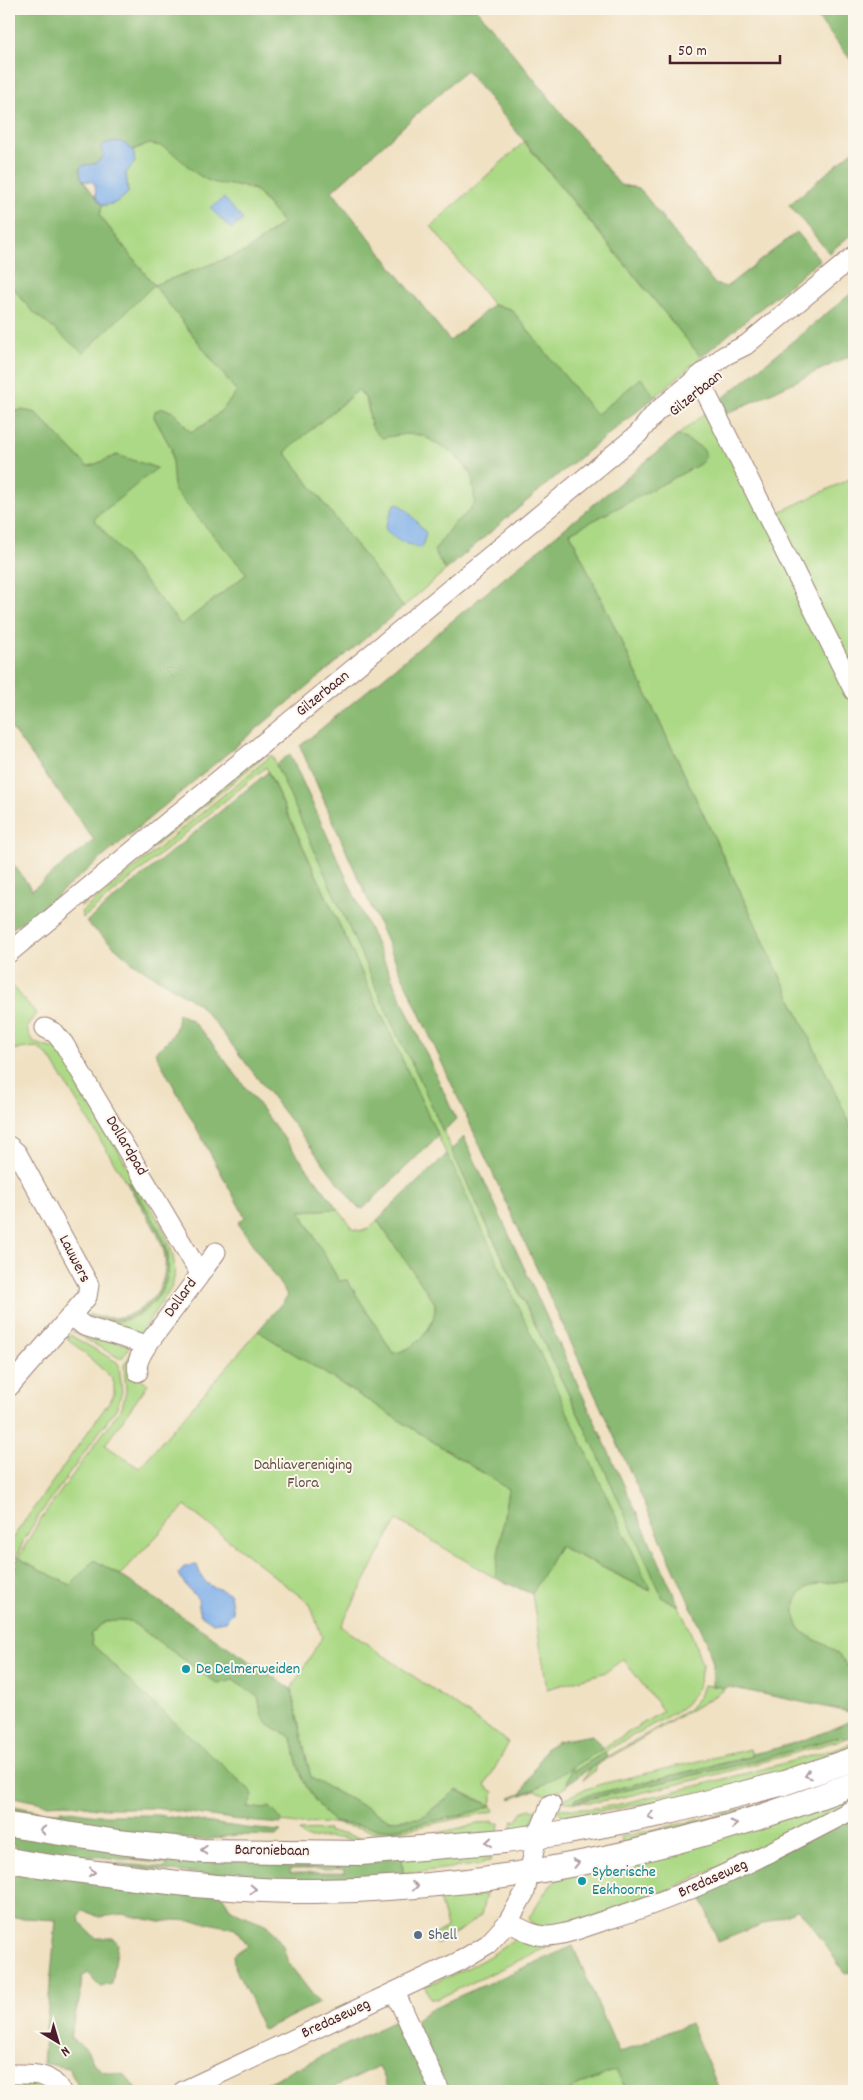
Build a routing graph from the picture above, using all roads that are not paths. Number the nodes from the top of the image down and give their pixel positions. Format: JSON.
{"nodes":[{"id":1,"x":854,"y":256,"type":"edge"},
{"id":2,"x":701,"y":383,"type":"junction"},
{"id":3,"x":854,"y":691,"type":"edge"},
{"id":4,"x":9,"y":953,"type":"edge"},
{"id":5,"x":45,"y":1028,"type":"dead end"},
{"id":6,"x":9,"y":1146,"type":"edge"},
{"id":7,"x":216,"y":1252,"type":"dead end"},
{"id":8,"x":199,"y":1272,"type":"junction"},
{"id":9,"x":72,"y":1316,"type":"junction"},
{"id":10,"x":147,"y":1345,"type":"junction"},
{"id":11,"x":138,"y":1372,"type":"dead end"},
{"id":12,"x":9,"y":1387,"type":"edge"},
{"id":13,"x":854,"y":1759,"type":"edge"},
{"id":14,"x":854,"y":1784,"type":"edge"},
{"id":15,"x":551,"y":1804,"type":"dead end"},
{"id":16,"x":854,"y":1809,"type":"edge"},
{"id":17,"x":9,"y":1825,"type":"edge"},
{"id":18,"x":537,"y":1837,"type":"junction"},
{"id":19,"x":9,"y":1860,"type":"edge"},
{"id":20,"x":528,"y":1873,"type":"junction"},
{"id":21,"x":508,"y":1922,"type":"junction"},
{"id":22,"x":394,"y":1992,"type":"junction"},
{"id":23,"x":9,"y":2074,"type":"edge"},
{"id":24,"x":61,"y":2091,"type":"edge"},
{"id":25,"x":183,"y":2091,"type":"edge"},
{"id":26,"x":440,"y":2091,"type":"edge"}],
"edges":[{"from":1,"to":2,"type":"street","name":"Gilzerbaan"},
{"from":2,"to":3,"type":"street"},
{"from":2,"to":4,"type":"street","name":"Gilzerbaan"},
{"from":5,"to":8,"type":"street","name":"Dollardpad"},
{"from":6,"to":9,"type":"street","name":"Lauwers"},
{"from":7,"to":8,"type":"street","name":"Dollard"},
{"from":8,"to":10,"type":"street","name":"Dollard"},
{"from":9,"to":10,"type":"street"},
{"from":9,"to":12,"type":"street","name":"Lauwers"},
{"from":10,"to":11,"type":"street","name":"Dollard"},
{"from":13,"to":18,"type":"main road","one_way":true},
{"from":20,"to":14,"type":"main road","one_way":true},
{"from":15,"to":18,"type":"street","name":"Bredaseweg"},
{"from":16,"to":21,"type":"street","name":"Bredaseweg"},
{"from":18,"to":17,"type":"main road","name":"Baroniebaan","one_way":true},
{"from":18,"to":20,"type":"street","name":"Bredaseweg"},
{"from":19,"to":20,"type":"main road","one_way":true},
{"from":20,"to":21,"type":"street","name":"Bredaseweg"},
{"from":21,"to":22,"type":"street","name":"Bredaseweg"},
{"from":22,"to":25,"type":"street","name":"Bredaseweg"},
{"from":22,"to":26,"type":"street"},
{"from":23,"to":24,"type":"street"}]}
